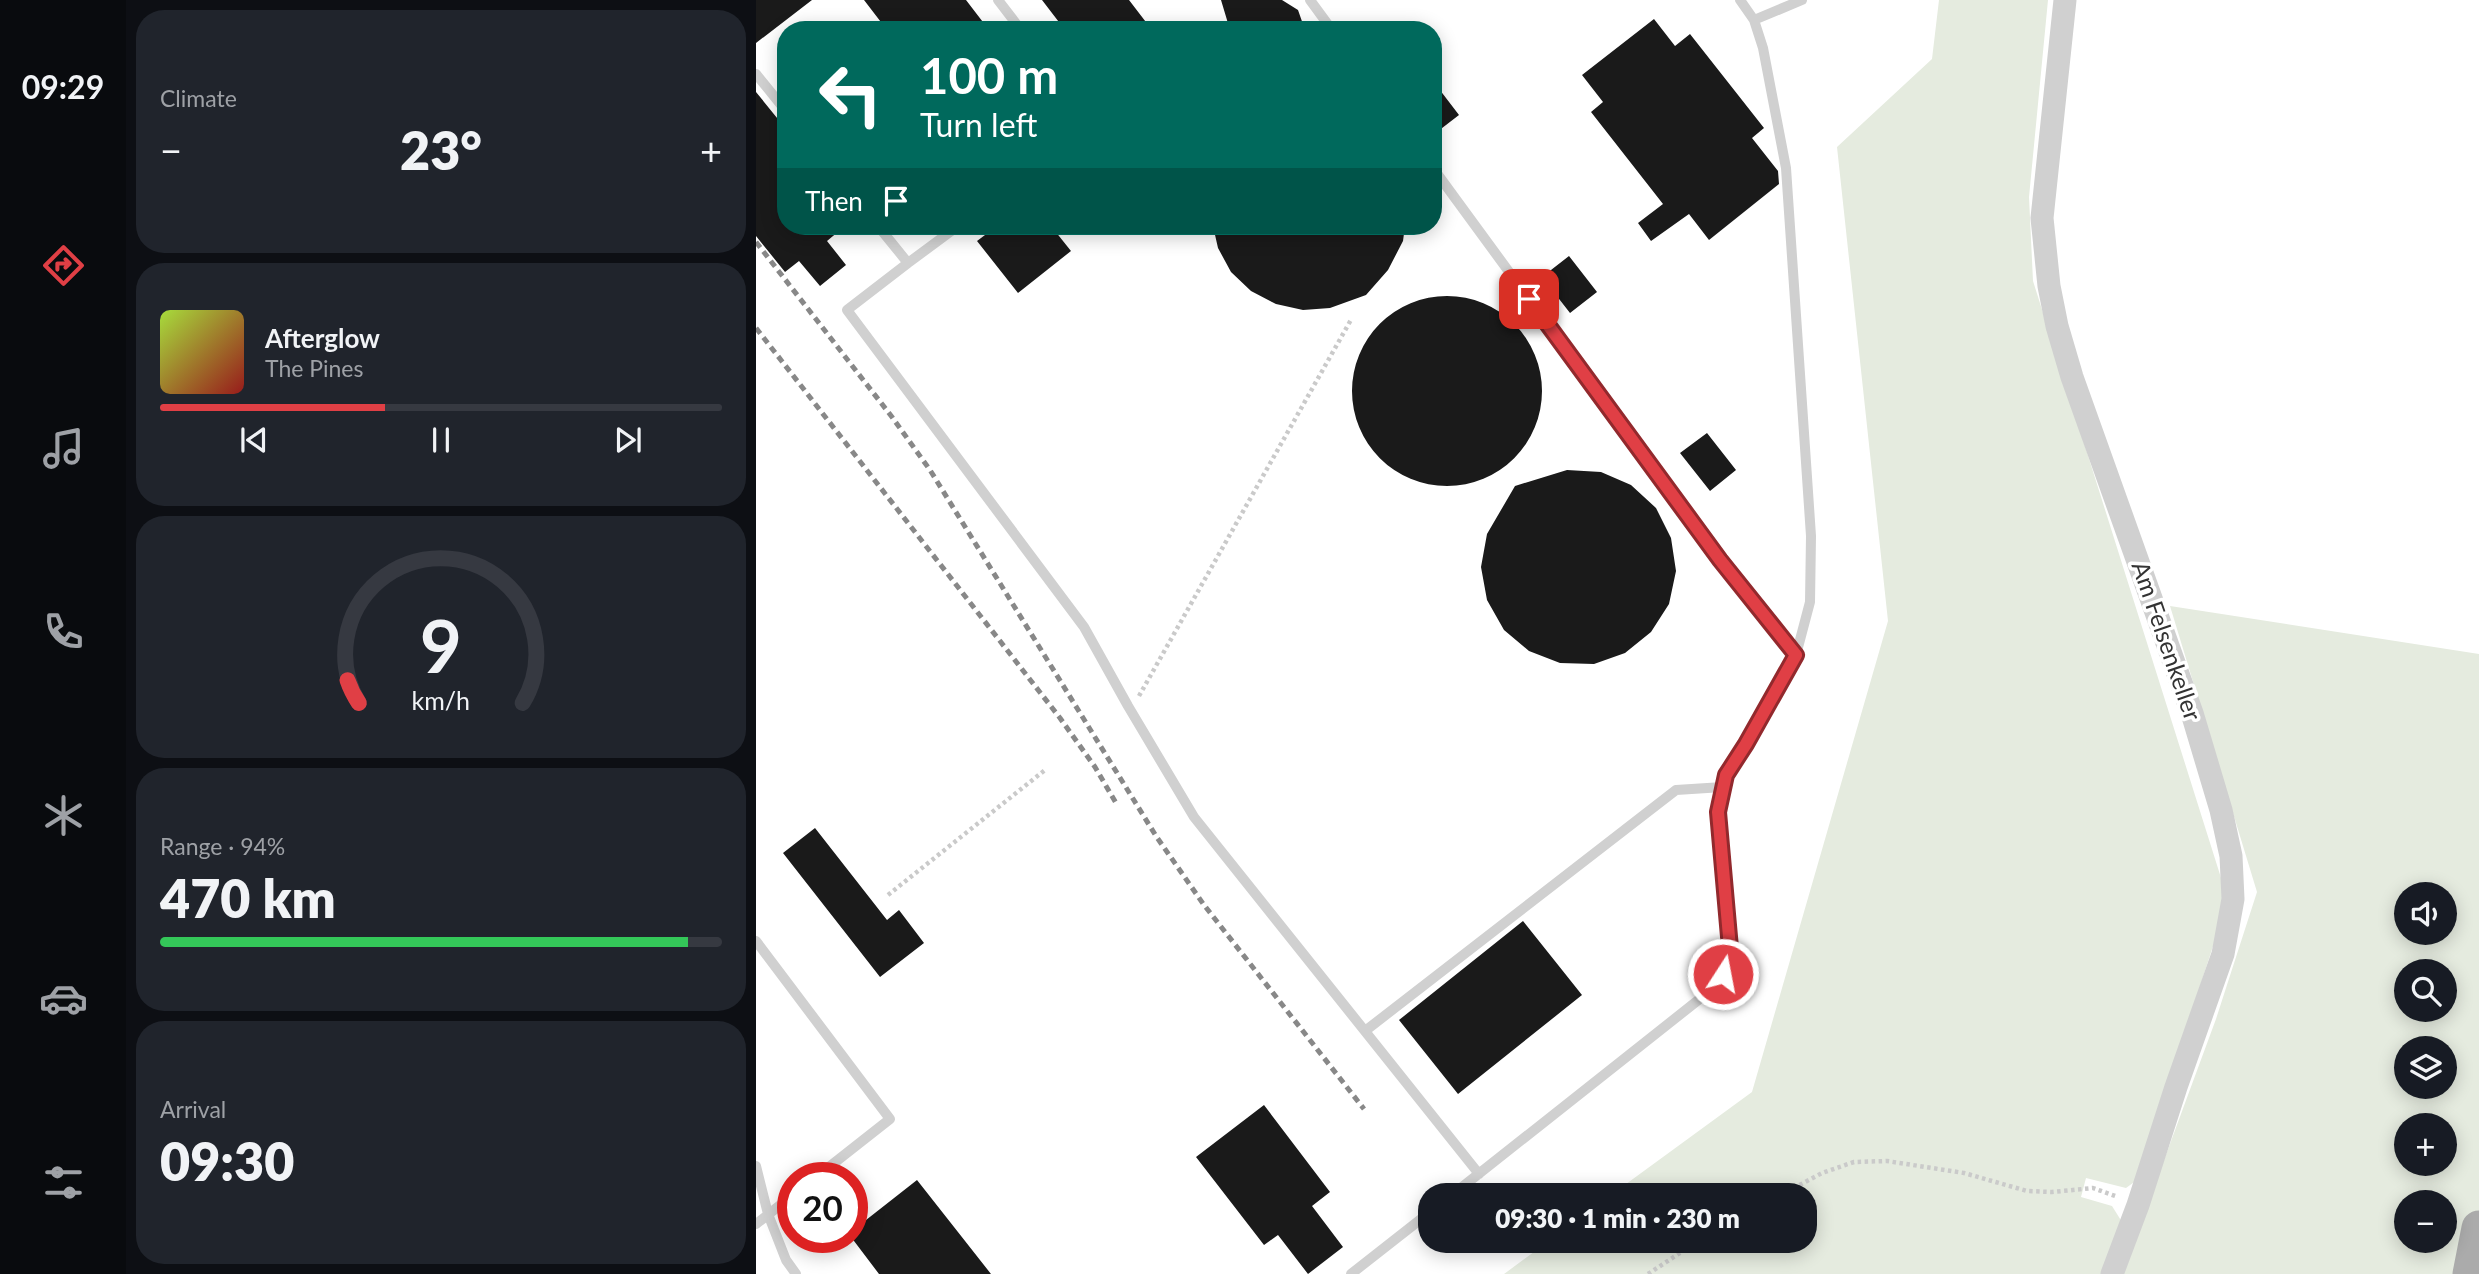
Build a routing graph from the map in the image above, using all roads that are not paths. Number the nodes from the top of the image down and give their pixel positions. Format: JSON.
{"nodes":[{"id":1,"x":999,"y":0,"type":"edge"},
{"id":2,"x":1310,"y":0,"type":"edge"},
{"id":3,"x":1740,"y":0,"type":"edge"},
{"id":4,"x":1802,"y":0,"type":"edge"},
{"id":5,"x":2065,"y":0,"type":"edge"},
{"id":6,"x":1754,"y":20,"type":"junction"},
{"id":7,"x":1014,"y":21,"type":"edge"},
{"id":8,"x":1325,"y":21,"type":"edge"},
{"id":9,"x":756,"y":74,"type":"edge"},
{"id":10,"x":777,"y":100,"type":"edge"},
{"id":11,"x":1442,"y":180,"type":"edge"},
{"id":12,"x":885,"y":235,"type":"edge"},
{"id":13,"x":946,"y":235,"type":"edge"},
{"id":14,"x":908,"y":263,"type":"junction"},
{"id":15,"x":1796,"y":655,"type":"junction"},
{"id":16,"x":1723,"y":788,"type":"junction"},
{"id":17,"x":756,"y":941,"type":"edge"},
{"id":18,"x":1365,"y":1031,"type":"junction"},
{"id":19,"x":835,"y":1162,"type":"edge"},
{"id":20,"x":756,"y":1166,"type":"edge"},
{"id":21,"x":1479,"y":1174,"type":"junction"},
{"id":22,"x":1467,"y":1183,"type":"edge"},
{"id":23,"x":777,"y":1207,"type":"edge"},
{"id":24,"x":768,"y":1214,"type":"junction"},
{"id":25,"x":1418,"y":1222,"type":"edge"},
{"id":26,"x":756,"y":1224,"type":"edge"},
{"id":27,"x":2479,"y":1228,"type":"edge"},
{"id":28,"x":796,"y":1274,"type":"edge"},
{"id":29,"x":1352,"y":1274,"type":"edge"},
{"id":30,"x":2112,"y":1274,"type":"edge"},
{"id":31,"x":2470,"y":1274,"type":"edge"}],
"edges":[{"from":1,"to":7,"type":"lane"},
{"from":2,"to":8,"type":"lane"},
{"from":3,"to":6,"type":"lane"},
{"from":4,"to":6,"type":"lane"},
{"from":5,"to":30,"type":"street","name":"Am Felsenkeller"},
{"from":6,"to":15,"type":"lane"},
{"from":9,"to":10,"type":"lane"},
{"from":11,"to":15,"type":"lane"},
{"from":12,"to":14,"type":"lane"},
{"from":13,"to":14,"type":"lane"},
{"from":14,"to":18,"type":"lane"},
{"from":15,"to":16,"type":"lane"},
{"from":16,"to":18,"type":"lane"},
{"from":16,"to":21,"type":"lane"},
{"from":17,"to":19,"type":"lane"},
{"from":18,"to":21,"type":"lane"},
{"from":20,"to":24,"type":"lane"},
{"from":21,"to":22,"type":"lane"},
{"from":23,"to":24,"type":"lane"},
{"from":24,"to":26,"type":"lane"},
{"from":24,"to":28,"type":"lane"},
{"from":25,"to":29,"type":"lane"},
{"from":27,"to":31,"type":"main road"}]}
